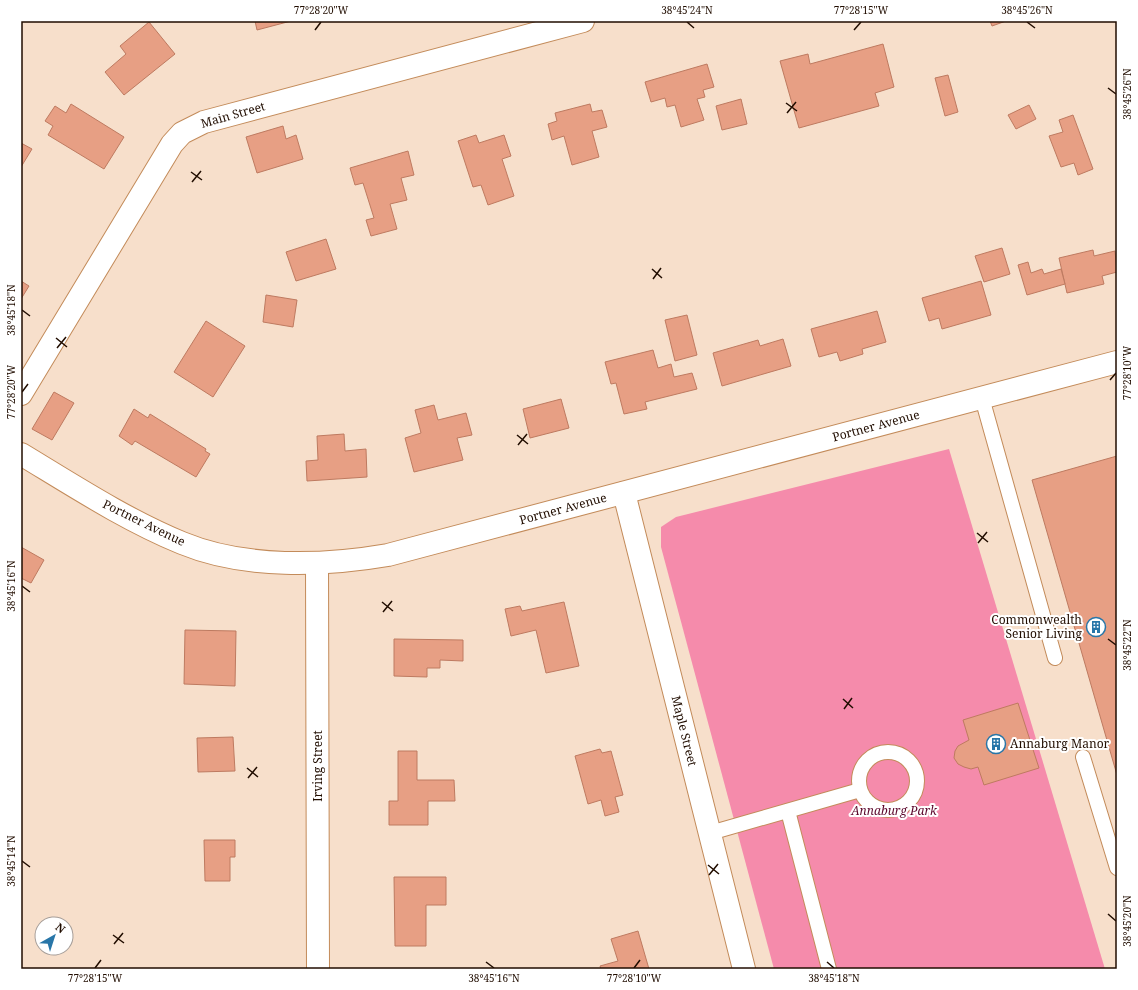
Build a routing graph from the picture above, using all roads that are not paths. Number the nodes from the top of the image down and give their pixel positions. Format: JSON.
{"nodes":[{"id":1,"x":583,"y":21,"type":"edge"},
{"id":2,"x":1117,"y":362,"type":"edge"},
{"id":3,"x":21,"y":394,"type":"edge"},
{"id":4,"x":982,"y":398,"type":"junction"},
{"id":5,"x":21,"y":454,"type":"edge"},
{"id":6,"x":624,"y":493,"type":"junction"},
{"id":7,"x":317,"y":563,"type":"junction"},
{"id":8,"x":1055,"y":658,"type":"dead end"},
{"id":9,"x":1083,"y":757,"type":"dead end"},
{"id":10,"x":860,"y":790,"type":"junction"},
{"id":11,"x":788,"y":811,"type":"junction"},
{"id":12,"x":710,"y":833,"type":"junction"},
{"id":13,"x":1117,"y":868,"type":"edge"},
{"id":14,"x":318,"y":969,"type":"edge"},
{"id":15,"x":744,"y":969,"type":"edge"},
{"id":16,"x":829,"y":969,"type":"edge"}],
"edges":[{"from":1,"to":3,"type":"street","name":"Main Street"},
{"from":2,"to":4,"type":"street","name":"Portner Avenue"},
{"from":4,"to":6,"type":"street","name":"Portner Avenue"},
{"from":4,"to":8,"type":"lane"},
{"from":5,"to":7,"type":"street","name":"Portner Avenue"},
{"from":6,"to":7,"type":"street","name":"Portner Avenue"},
{"from":6,"to":12,"type":"street","name":"Maple Street"},
{"from":7,"to":14,"type":"street","name":"Irving Street"},
{"from":9,"to":13,"type":"lane"},
{"from":10,"to":10,"type":"lane"},
{"from":10,"to":11,"type":"lane"},
{"from":11,"to":12,"type":"lane"},
{"from":11,"to":16,"type":"lane"},
{"from":12,"to":15,"type":"street","name":"Maple Street"}]}
